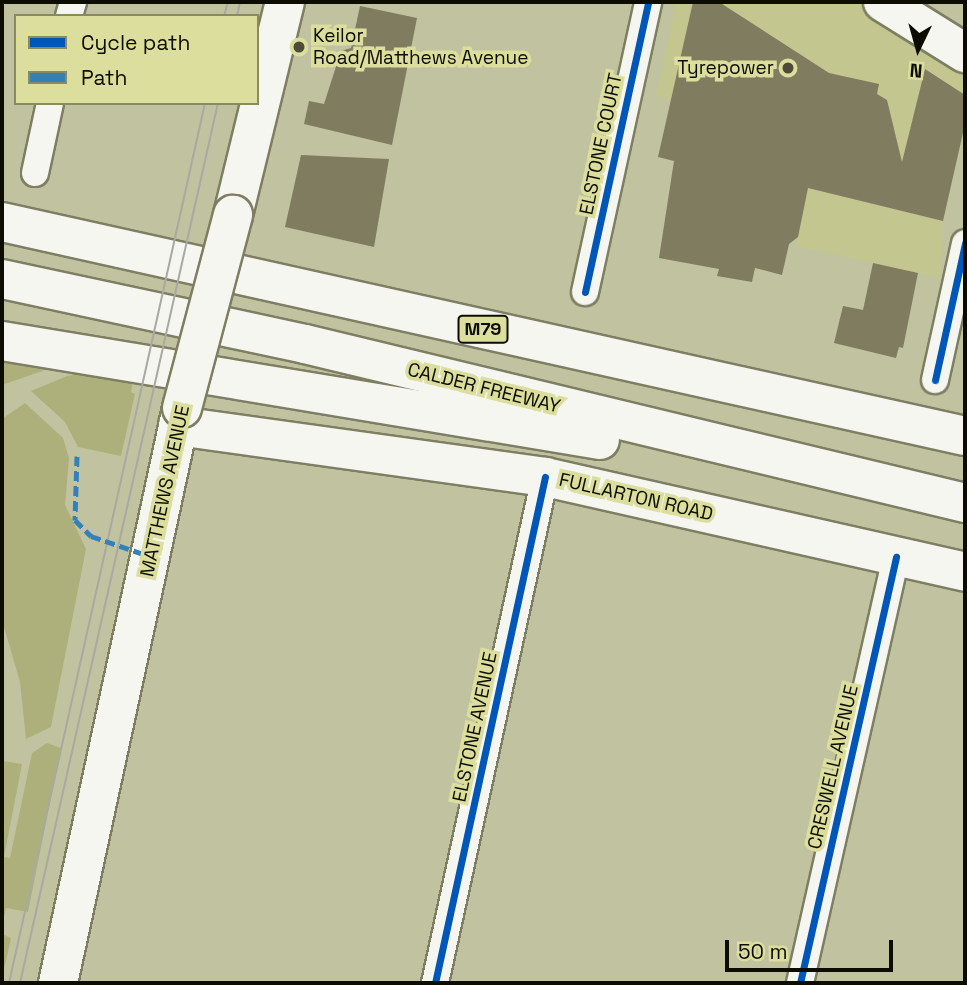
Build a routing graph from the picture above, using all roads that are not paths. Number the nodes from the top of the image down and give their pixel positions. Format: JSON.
{"nodes":[{"id":1,"x":285,"y":2,"type":"edge"},
{"id":2,"x":648,"y":2,"type":"edge"},
{"id":3,"x":883,"y":2,"type":"edge"},
{"id":4,"x":965,"y":53,"type":"edge"},
{"id":5,"x":50,"y":105,"type":"edge"},
{"id":6,"x":35,"y":173,"type":"dead end"},
{"id":7,"x":2,"y":222,"type":"edge"},
{"id":8,"x":965,"y":243,"type":"edge"},
{"id":9,"x":2,"y":279,"type":"edge"},
{"id":10,"x":585,"y":292,"type":"dead end"},
{"id":11,"x":2,"y":341,"type":"edge"},
{"id":12,"x":935,"y":380,"type":"dead end"},
{"id":13,"x":201,"y":420,"type":"junction"},
{"id":14,"x":965,"y":436,"type":"edge"},
{"id":15,"x":689,"y":439,"type":"junction"},
{"id":16,"x":545,"y":477,"type":"junction"},
{"id":17,"x":965,"y":503,"type":"edge"},
{"id":18,"x":896,"y":557,"type":"junction"},
{"id":19,"x":965,"y":572,"type":"edge"},
{"id":20,"x":58,"y":983,"type":"edge"},
{"id":21,"x":435,"y":983,"type":"edge"},
{"id":22,"x":800,"y":983,"type":"edge"}],
"edges":[{"from":1,"to":13,"type":"main road","name":"MATTHEWS AVENUE","bridge":true},
{"from":2,"to":10,"type":"street","name":"ELSTONE COURT"},
{"from":3,"to":4,"type":"main road"},
{"from":5,"to":6,"type":"street"},
{"from":7,"to":14,"type":"main road","number":"M79"},
{"from":8,"to":12,"type":"street"},
{"from":9,"to":15,"type":"main road","name":"CALDER FREEWAY"},
{"from":11,"to":15,"type":"main road"},
{"from":13,"to":16,"type":"main road","name":"FULLARTON ROAD"},
{"from":13,"to":20,"type":"main road","name":"MATTHEWS AVENUE"},
{"from":15,"to":17,"type":"main road","name":"CALDER FREEWAY"},
{"from":16,"to":18,"type":"main road","name":"FULLARTON ROAD"},
{"from":16,"to":21,"type":"street","name":"ELSTONE AVENUE"},
{"from":18,"to":19,"type":"main road","name":"FULLARTON ROAD"},
{"from":18,"to":22,"type":"street","name":"CRESWELL AVENUE"}]}
